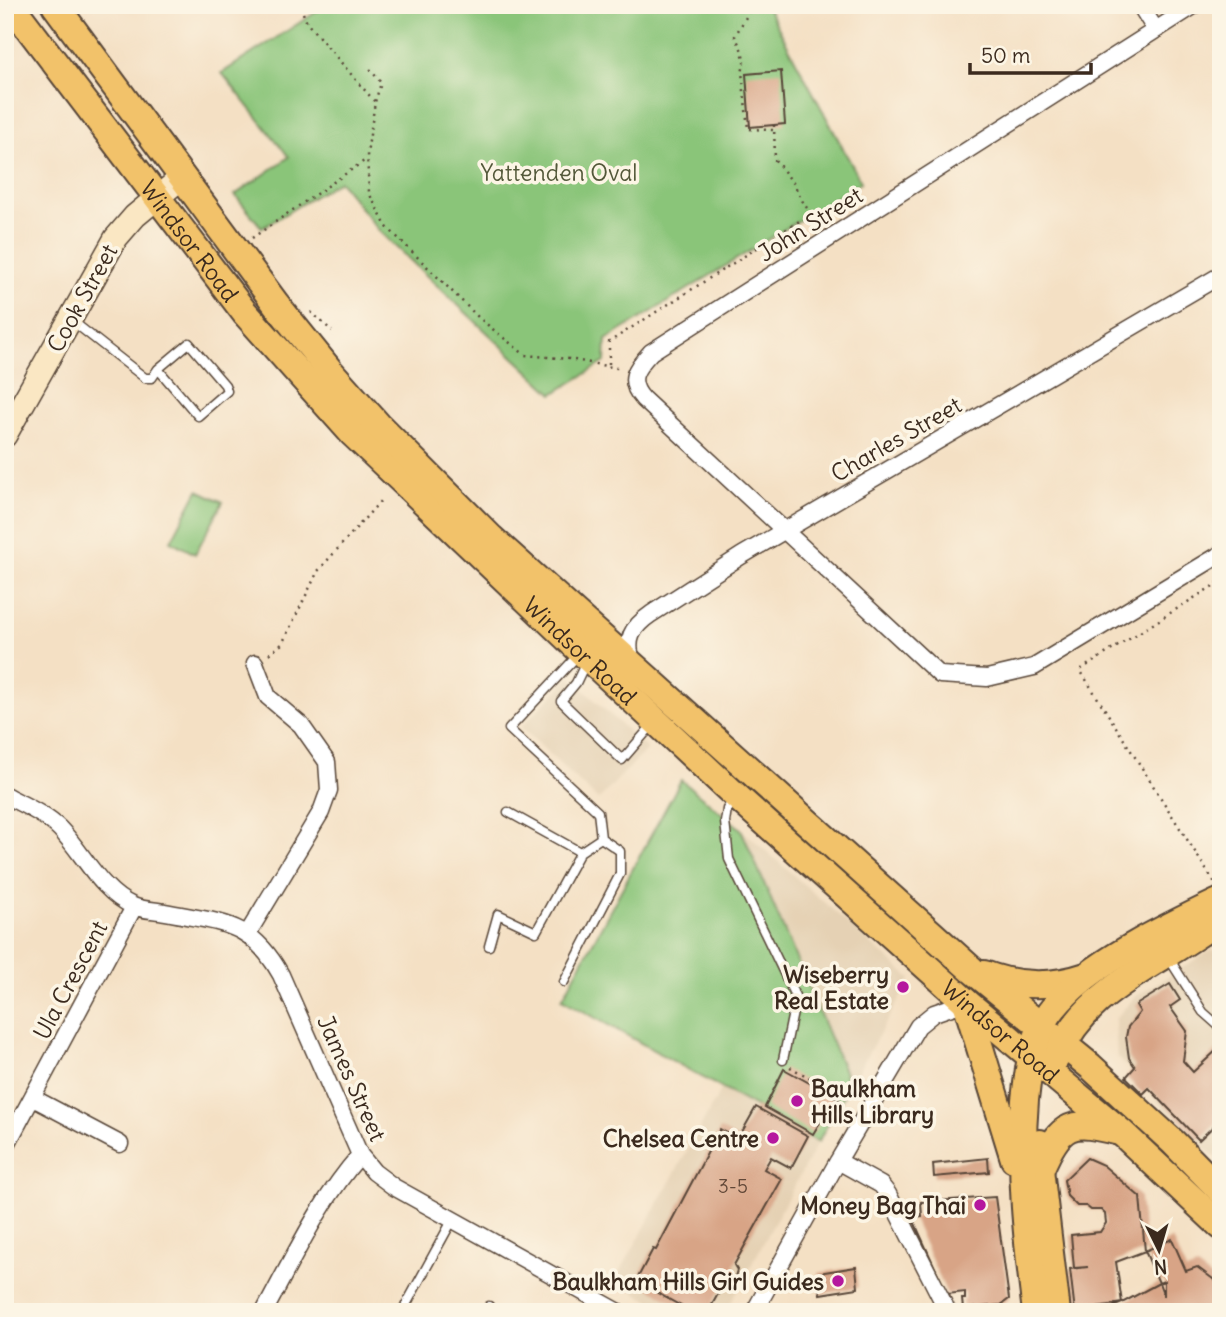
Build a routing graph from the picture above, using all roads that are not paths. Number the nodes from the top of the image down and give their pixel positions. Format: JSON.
{"nodes":[{"id":1,"x":11,"y":5,"type":"edge"},
{"id":2,"x":55,"y":5,"type":"edge"},
{"id":3,"x":1140,"y":5,"type":"edge"},
{"id":4,"x":1195,"y":5,"type":"edge"},
{"id":5,"x":1154,"y":29,"type":"junction"},
{"id":6,"x":181,"y":178,"type":"junction"},
{"id":7,"x":156,"y":197,"type":"junction"},
{"id":8,"x":1221,"y":275,"type":"edge"},
{"id":9,"x":70,"y":319,"type":"junction"},
{"id":10,"x":158,"y":369,"type":"junction"},
{"id":11,"x":5,"y":435,"type":"edge"},
{"id":12,"x":780,"y":528,"type":"junction"},
{"id":13,"x":1221,"y":554,"type":"edge"},
{"id":14,"x":585,"y":655,"type":"junction"},
{"id":15,"x":255,"y":663,"type":"road end"},
{"id":16,"x":634,"y":666,"type":"junction"},
{"id":17,"x":656,"y":721,"type":"junction"},
{"id":18,"x":5,"y":795,"type":"edge"},
{"id":19,"x":736,"y":796,"type":"junction"},
{"id":20,"x":508,"y":812,"type":"dead end"},
{"id":21,"x":601,"y":838,"type":"junction"},
{"id":22,"x":580,"y":852,"type":"junction"},
{"id":23,"x":1219,"y":894,"type":"edge"},
{"id":24,"x":134,"y":906,"type":"junction"},
{"id":25,"x":1221,"y":920,"type":"edge"},
{"id":26,"x":248,"y":933,"type":"junction"},
{"id":27,"x":489,"y":946,"type":"dead end"},
{"id":28,"x":1167,"y":954,"type":"junction"},
{"id":29,"x":972,"y":970,"type":"junction"},
{"id":30,"x":1087,"y":976,"type":"junction"},
{"id":31,"x":564,"y":982,"type":"dead end"},
{"id":32,"x":966,"y":1002,"type":"junction"},
{"id":33,"x":1041,"y":1027,"type":"junction"},
{"id":34,"x":1221,"y":1028,"type":"edge"},
{"id":35,"x":1062,"y":1044,"type":"junction"},
{"id":36,"x":783,"y":1060,"type":"road end"},
{"id":37,"x":1040,"y":1064,"type":"junction"},
{"id":38,"x":33,"y":1098,"type":"junction"},
{"id":39,"x":1121,"y":1132,"type":"junction"},
{"id":40,"x":120,"y":1144,"type":"dead end"},
{"id":41,"x":5,"y":1149,"type":"edge"},
{"id":42,"x":360,"y":1155,"type":"junction"},
{"id":43,"x":838,"y":1161,"type":"junction"},
{"id":44,"x":1040,"y":1169,"type":"junction"},
{"id":45,"x":1023,"y":1191,"type":"junction"},
{"id":46,"x":1221,"y":1191,"type":"edge"},
{"id":47,"x":453,"y":1219,"type":"junction"},
{"id":48,"x":1221,"y":1226,"type":"edge"},
{"id":49,"x":1037,"y":1311,"type":"edge"},
{"id":50,"x":264,"y":1312,"type":"edge"},
{"id":51,"x":402,"y":1312,"type":"edge"},
{"id":52,"x":619,"y":1312,"type":"edge"},
{"id":53,"x":754,"y":1312,"type":"edge"},
{"id":54,"x":948,"y":1312,"type":"edge"}],
"edges":[{"from":1,"to":7,"type":"main road","name":"Windsor Road"},
{"from":2,"to":6,"type":"main road","name":"Windsor Road"},
{"from":3,"to":5,"type":"street"},
{"from":4,"to":5,"type":"street","name":"John Street"},
{"from":5,"to":12,"type":"street","name":"John Street"},
{"from":6,"to":7,"type":"main road","name":"Cook Street"},
{"from":6,"to":16,"type":"main road","name":"Windsor Road"},
{"from":7,"to":9,"type":"main road","name":"Cook Street"},
{"from":7,"to":14,"type":"main road","name":"Windsor Road"},
{"from":8,"to":12,"type":"street","name":"Charles Street"},
{"from":9,"to":10,"type":"lane"},
{"from":9,"to":11,"type":"main road","name":"Cook Street"},
{"from":10,"to":10,"type":"lane"},
{"from":12,"to":13,"type":"street"},
{"from":12,"to":16,"type":"street","name":"Charles Street"},
{"from":14,"to":17,"type":"main road","name":"Windsor Road"},
{"from":14,"to":17,"type":"lane"},
{"from":14,"to":21,"type":"lane"},
{"from":15,"to":26,"type":"street"},
{"from":16,"to":29,"type":"main road","name":"Windsor Road"},
{"from":17,"to":19,"type":"main road","name":"Windsor Road"},
{"from":18,"to":24,"type":"street"},
{"from":19,"to":32,"type":"main road","name":"Windsor Road"},
{"from":19,"to":36,"type":"lane"},
{"from":20,"to":22,"type":"lane"},
{"from":21,"to":22,"type":"lane"},
{"from":21,"to":31,"type":"lane"},
{"from":22,"to":27,"type":"lane"},
{"from":23,"to":30,"type":"main road"},
{"from":24,"to":26,"type":"street","name":"James Street"},
{"from":24,"to":38,"type":"street","name":"Ula Crescent"},
{"from":25,"to":28,"type":"main road"},
{"from":26,"to":42,"type":"street","name":"James Street"},
{"from":28,"to":34,"type":"lane"},
{"from":28,"to":35,"type":"main road"},
{"from":29,"to":30,"type":"main road"},
{"from":29,"to":33,"type":"main road","name":"Windsor Road"},
{"from":30,"to":33,"type":"main road"},
{"from":32,"to":37,"type":"main road","name":"Windsor Road"},
{"from":32,"to":43,"type":"street"},
{"from":32,"to":45,"type":"main road"},
{"from":33,"to":35,"type":"main road","name":"Windsor Road"},
{"from":33,"to":37,"type":"main road"},
{"from":35,"to":37,"type":"main road"},
{"from":35,"to":46,"type":"main road","name":"Windsor Road"},
{"from":37,"to":39,"type":"main road","name":"Windsor Road"},
{"from":37,"to":44,"type":"main road"},
{"from":37,"to":45,"type":"main road"},
{"from":38,"to":40,"type":"street"},
{"from":38,"to":41,"type":"street","name":"Ula Crescent"},
{"from":39,"to":44,"type":"main road"},
{"from":39,"to":48,"type":"main road","name":"Windsor Road"},
{"from":42,"to":47,"type":"street","name":"James Street"},
{"from":42,"to":50,"type":"street"},
{"from":43,"to":53,"type":"street"},
{"from":43,"to":54,"type":"street"},
{"from":44,"to":49,"type":"main road"},
{"from":45,"to":49,"type":"main road"},
{"from":47,"to":51,"type":"lane"},
{"from":47,"to":52,"type":"street","name":"James Street"}]}
